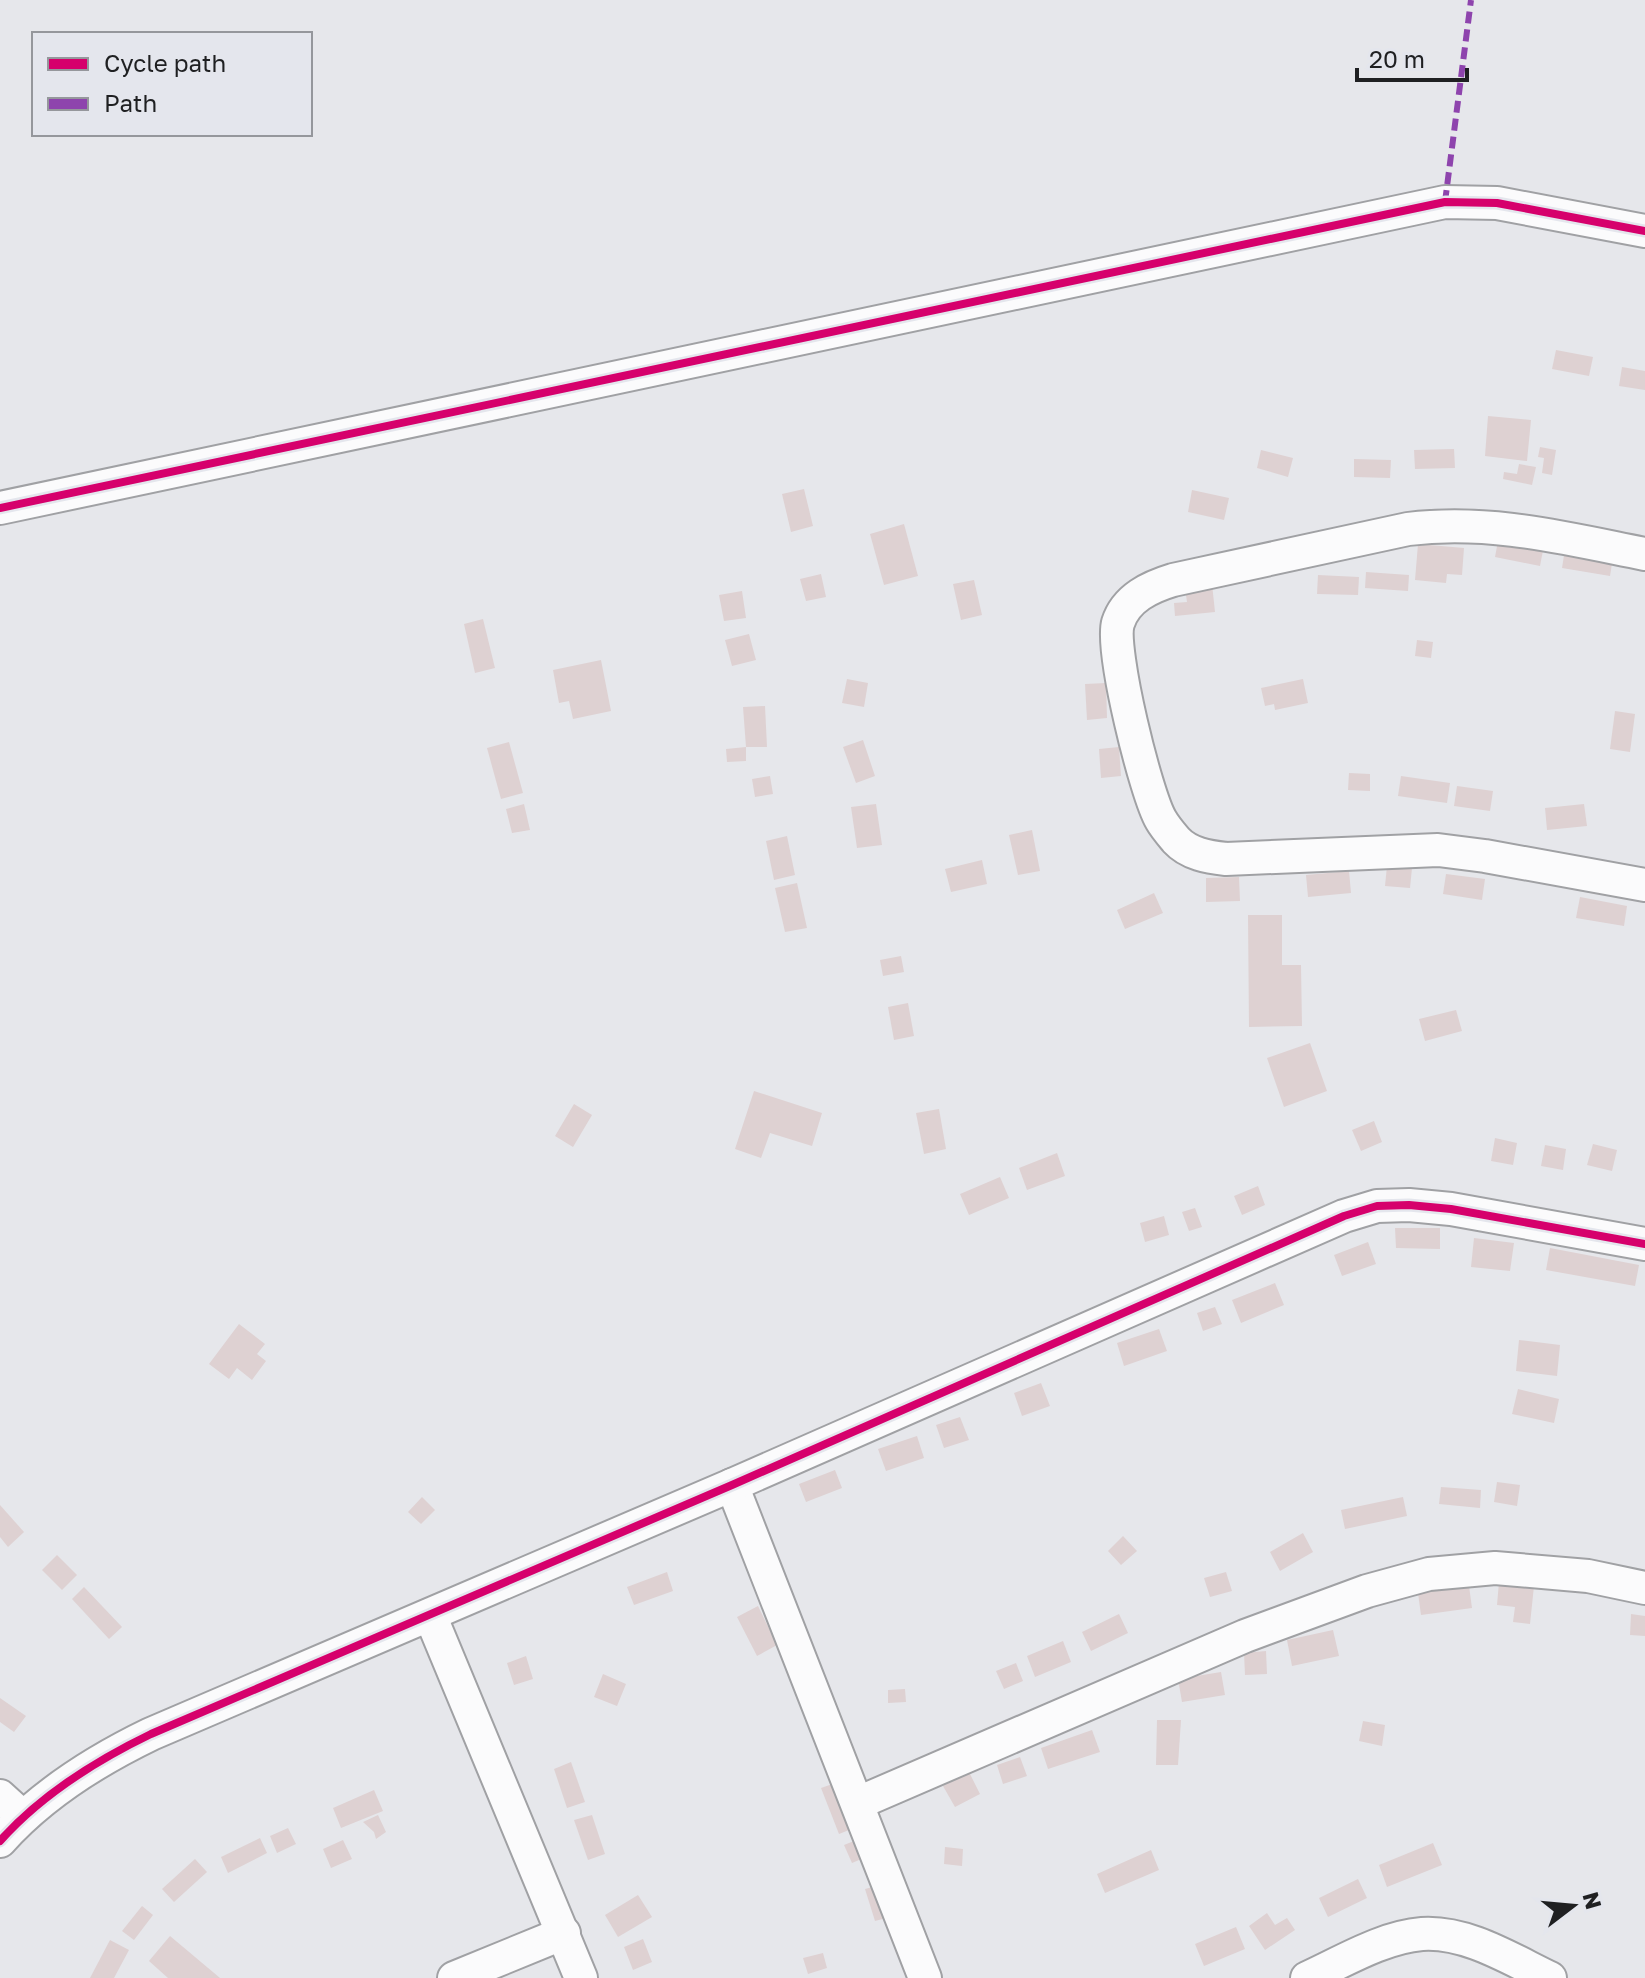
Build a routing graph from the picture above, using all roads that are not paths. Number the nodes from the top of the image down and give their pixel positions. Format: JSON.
{"nodes":[{"id":1,"x":1645,"y":231,"type":"edge"},
{"id":2,"x":0,"y":508,"type":"edge"},
{"id":3,"x":1645,"y":554,"type":"edge"},
{"id":4,"x":1645,"y":885,"type":"edge"},
{"id":5,"x":1645,"y":1244,"type":"edge"},
{"id":6,"x":732,"y":1485,"type":"junction"},
{"id":7,"x":1645,"y":1588,"type":"edge"},
{"id":8,"x":430,"y":1615,"type":"junction"},
{"id":9,"x":858,"y":1803,"type":"junction"},
{"id":10,"x":11,"y":1806,"type":"edge"},
{"id":11,"x":0,"y":1841,"type":"edge"},
{"id":12,"x":564,"y":1933,"type":"junction"},
{"id":13,"x":454,"y":1978,"type":"edge"},
{"id":14,"x":581,"y":1978,"type":"edge"},
{"id":15,"x":925,"y":1978,"type":"edge"},
{"id":16,"x":1307,"y":1978,"type":"edge"},
{"id":17,"x":1550,"y":1978,"type":"edge"}],
"edges":[{"from":1,"to":2,"type":"street"},
{"from":3,"to":4,"type":"street"},
{"from":5,"to":6,"type":"street"},
{"from":6,"to":8,"type":"street"},
{"from":6,"to":9,"type":"street"},
{"from":7,"to":9,"type":"street"},
{"from":8,"to":10,"type":"street"},
{"from":8,"to":12,"type":"street"},
{"from":9,"to":15,"type":"street"},
{"from":10,"to":11,"type":"street"},
{"from":12,"to":13,"type":"street"},
{"from":12,"to":14,"type":"street"},
{"from":16,"to":17,"type":"street"}]}
